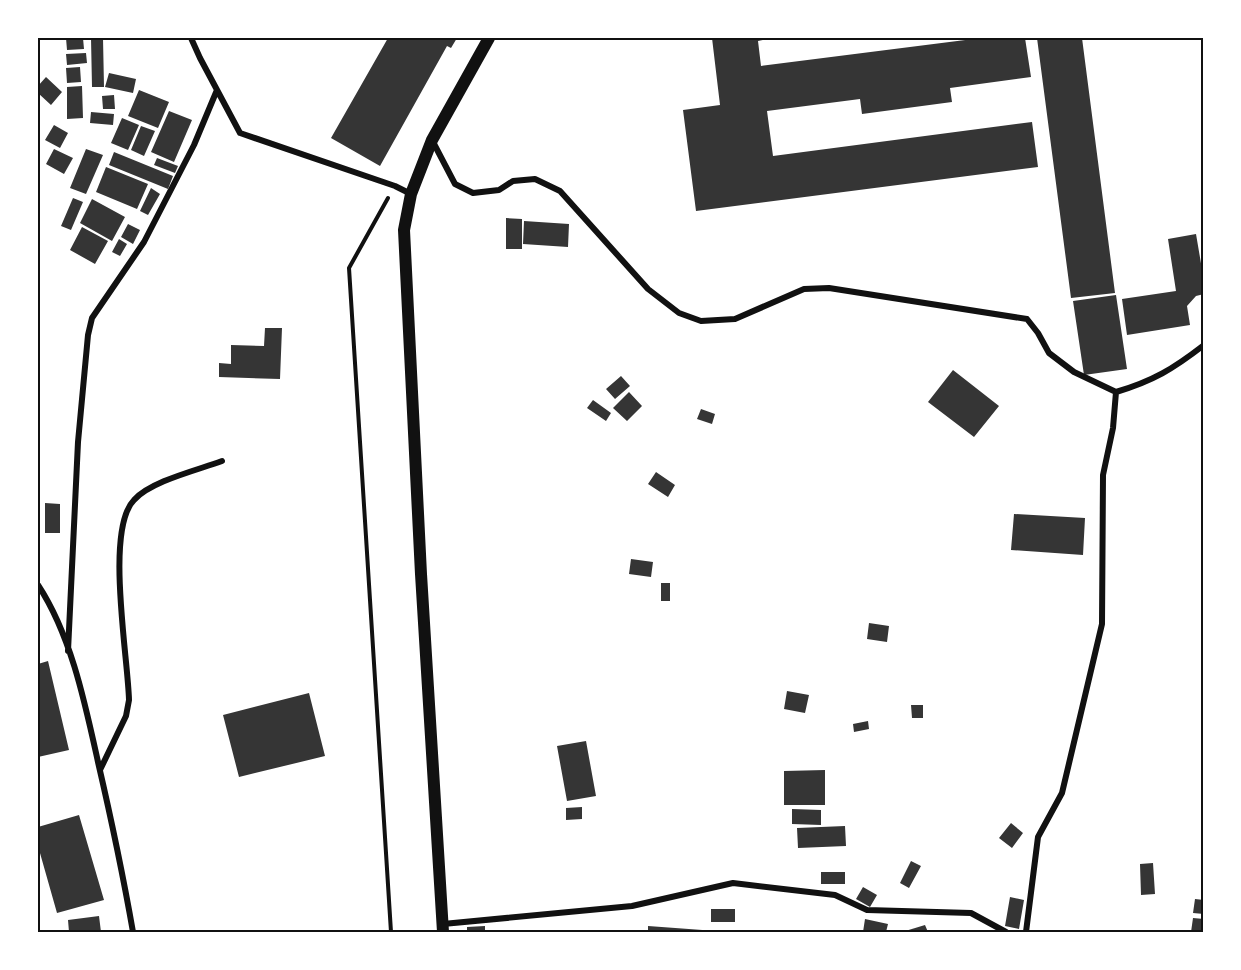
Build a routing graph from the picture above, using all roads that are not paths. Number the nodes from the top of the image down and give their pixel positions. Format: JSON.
{"nodes":[{"id":1,"x":191,"y":38,"type":"edge"},
{"id":2,"x":489,"y":38,"type":"edge"},
{"id":3,"x":217,"y":90,"type":"junction"},
{"id":4,"x":432,"y":140,"type":"junction"},
{"id":5,"x":411,"y":194,"type":"junction"},
{"id":6,"x":1203,"y":345,"type":"edge"},
{"id":7,"x":1116,"y":392,"type":"junction"},
{"id":8,"x":222,"y":461,"type":"dead end"},
{"id":9,"x":38,"y":585,"type":"edge"},
{"id":10,"x":68,"y":651,"type":"junction"},
{"id":11,"x":100,"y":770,"type":"junction"},
{"id":12,"x":443,"y":928,"type":"edge"},
{"id":13,"x":133,"y":933,"type":"edge"},
{"id":14,"x":1006,"y":933,"type":"edge"},
{"id":15,"x":1026,"y":933,"type":"edge"}],
"edges":[{"from":1,"to":3,"type":"street"},
{"from":2,"to":4,"type":"main road"},
{"from":3,"to":5,"type":"street"},
{"from":3,"to":10,"type":"street"},
{"from":4,"to":5,"type":"main road"},
{"from":4,"to":7,"type":"street"},
{"from":5,"to":12,"type":"main road"},
{"from":6,"to":7,"type":"street"},
{"from":7,"to":15,"type":"street"},
{"from":8,"to":11,"type":"street"},
{"from":9,"to":10,"type":"street"},
{"from":10,"to":11,"type":"street"},
{"from":11,"to":13,"type":"street"},
{"from":12,"to":14,"type":"street"}]}
